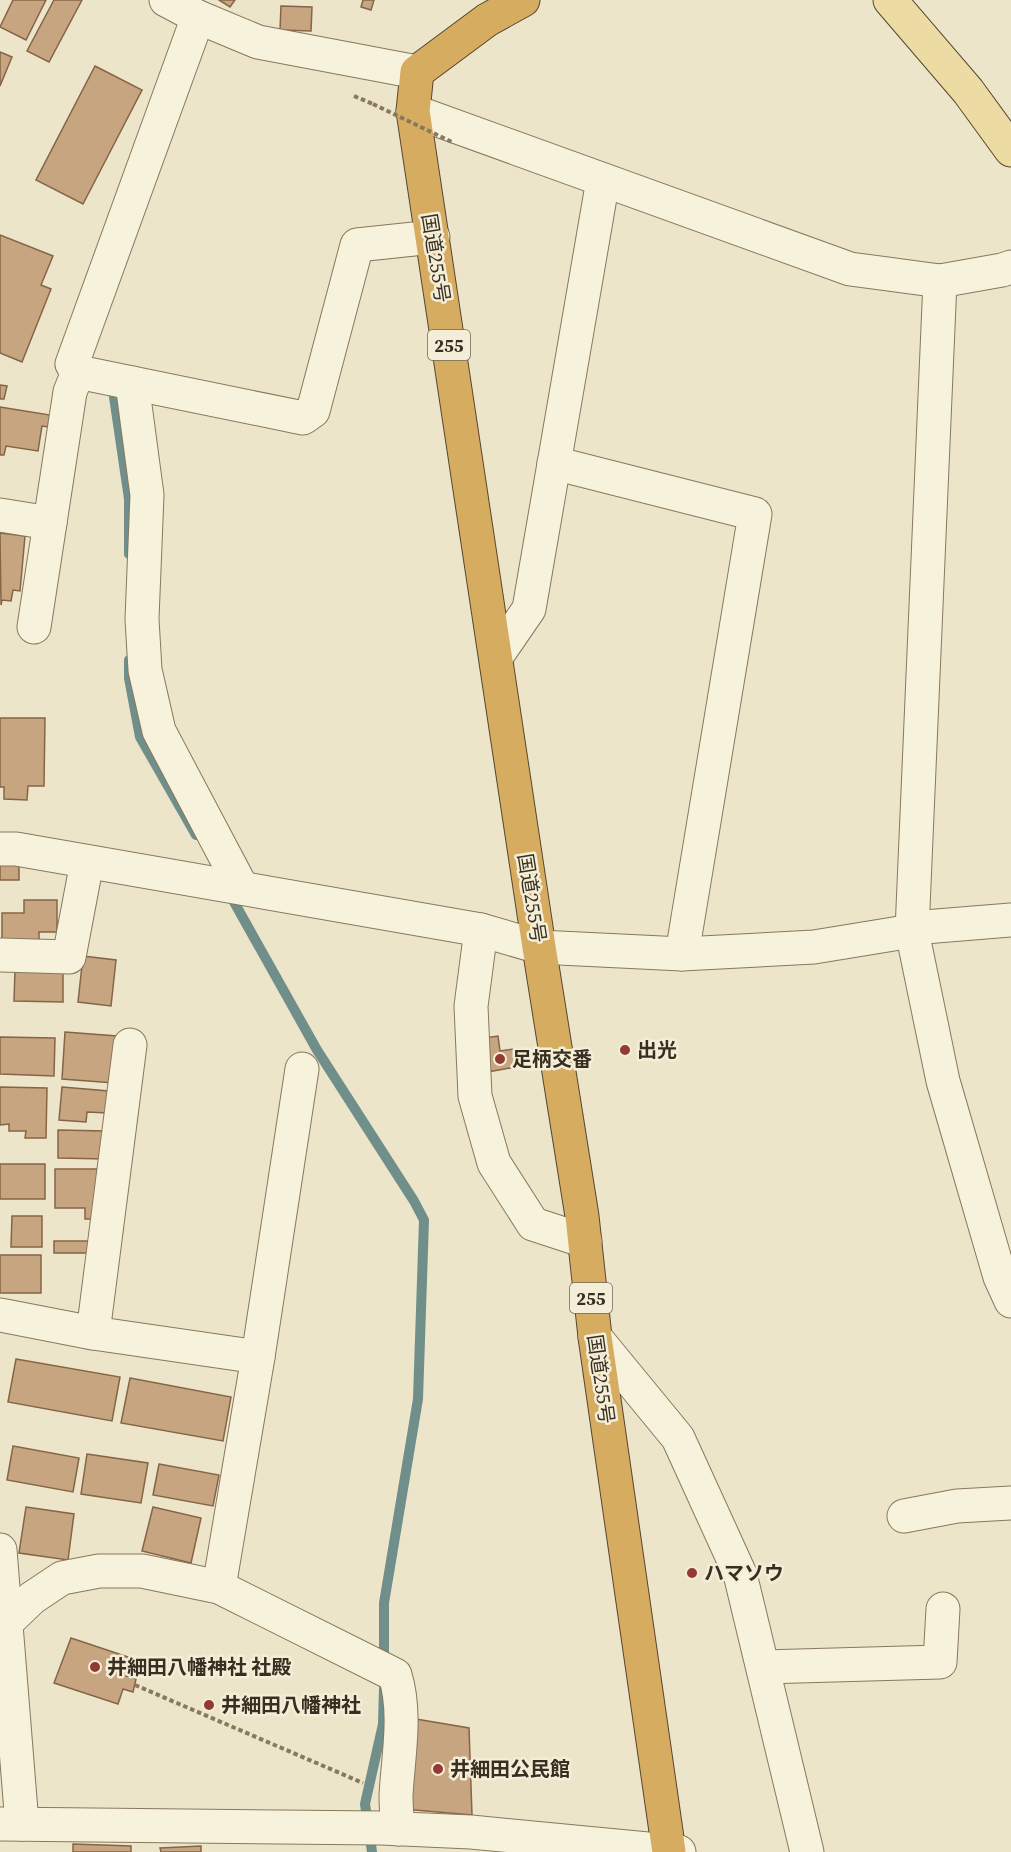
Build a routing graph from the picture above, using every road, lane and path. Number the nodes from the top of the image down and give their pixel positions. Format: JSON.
{"nodes":[{"id":1,"x":166,"y":0,"type":"edge"},
{"id":2,"x":523,"y":0,"type":"edge"},
{"id":3,"x":890,"y":0,"type":"edge"},
{"id":4,"x":198,"y":17,"type":"junction"},
{"id":5,"x":417,"y":72,"type":"junction"},
{"id":6,"x":373,"y":104,"type":"dead end"},
{"id":7,"x":414,"y":111,"type":"junction"},
{"id":8,"x":452,"y":142,"type":"dead end"},
{"id":9,"x":1011,"y":150,"type":"edge"},
{"id":10,"x":603,"y":180,"type":"junction"},
{"id":11,"x":433,"y":237,"type":"junction"},
{"id":12,"x":1011,"y":267,"type":"edge"},
{"id":13,"x":940,"y":281,"type":"junction"},
{"id":14,"x":78,"y":372,"type":"junction"},
{"id":15,"x":132,"y":383,"type":"junction"},
{"id":16,"x":554,"y":463,"type":"junction"},
{"id":17,"x":0,"y":515,"type":"edge"},
{"id":18,"x":50,"y":523,"type":"junction"},
{"id":19,"x":34,"y":627,"type":"dead end"},
{"id":20,"x":496,"y":657,"type":"junction"},
{"id":21,"x":0,"y":849,"type":"edge"},
{"id":22,"x":87,"y":862,"type":"junction"},
{"id":23,"x":243,"y":888,"type":"junction"},
{"id":24,"x":1011,"y":920,"type":"edge"},
{"id":25,"x":481,"y":930,"type":"junction"},
{"id":26,"x":912,"y":930,"type":"junction"},
{"id":27,"x":540,"y":946,"type":"junction"},
{"id":28,"x":682,"y":954,"type":"junction"},
{"id":29,"x":2,"y":956,"type":"dead end"},
{"id":30,"x":130,"y":1045,"type":"dead end"},
{"id":31,"x":302,"y":1069,"type":"dead end"},
{"id":32,"x":585,"y":1241,"type":"junction"},
{"id":33,"x":1011,"y":1301,"type":"edge"},
{"id":34,"x":0,"y":1315,"type":"edge"},
{"id":35,"x":93,"y":1333,"type":"junction"},
{"id":36,"x":595,"y":1337,"type":"junction"},
{"id":37,"x":258,"y":1357,"type":"junction"},
{"id":38,"x":1011,"y":1503,"type":"edge"},
{"id":39,"x":904,"y":1516,"type":"dead end"},
{"id":40,"x":0,"y":1550,"type":"edge"},
{"id":41,"x":219,"y":1587,"type":"junction"},
{"id":42,"x":943,"y":1609,"type":"dead end"},
{"id":43,"x":6,"y":1623,"type":"junction"},
{"id":44,"x":763,"y":1667,"type":"junction"},
{"id":45,"x":135,"y":1685,"type":"dead end"},
{"id":46,"x":344,"y":1774,"type":"dead end"},
{"id":47,"x":11,"y":1824,"type":"edge"},
{"id":48,"x":389,"y":1829,"type":"junction"},
{"id":49,"x":224,"y":1839,"type":"edge"},
{"id":50,"x":472,"y":1842,"type":"edge"},
{"id":51,"x":673,"y":1852,"type":"edge"},
{"id":52,"x":807,"y":1852,"type":"edge"}],
"edges":[{"from":1,"to":4,"type":"street"},
{"from":2,"to":5,"type":"highway"},
{"from":3,"to":9,"type":"main road"},
{"from":4,"to":5,"type":"street"},
{"from":4,"to":14,"type":"street"},
{"from":5,"to":7,"type":"highway","name":"国道255号","number":"255"},
{"from":6,"to":8,"type":"path","bridge":true},
{"from":7,"to":10,"type":"street"},
{"from":7,"to":11,"type":"highway","name":"国道255号","number":"255"},
{"from":10,"to":13,"type":"street"},
{"from":10,"to":16,"type":"street"},
{"from":11,"to":15,"type":"street"},
{"from":11,"to":20,"type":"highway","name":"国道255号","number":"255"},
{"from":12,"to":13,"type":"street"},
{"from":13,"to":26,"type":"street"},
{"from":14,"to":15,"type":"street"},
{"from":14,"to":18,"type":"street"},
{"from":15,"to":23,"type":"street"},
{"from":16,"to":20,"type":"street"},
{"from":16,"to":28,"type":"street"},
{"from":17,"to":18,"type":"street"},
{"from":18,"to":19,"type":"street"},
{"from":20,"to":27,"type":"highway","name":"国道255号","number":"255"},
{"from":21,"to":22,"type":"street"},
{"from":22,"to":23,"type":"street"},
{"from":22,"to":29,"type":"street"},
{"from":23,"to":25,"type":"street"},
{"from":24,"to":26,"type":"street"},
{"from":25,"to":27,"type":"street"},
{"from":25,"to":32,"type":"street"},
{"from":26,"to":28,"type":"street"},
{"from":26,"to":33,"type":"street"},
{"from":27,"to":28,"type":"street"},
{"from":27,"to":32,"type":"highway","name":"国道255号","number":"255"},
{"from":30,"to":35,"type":"street"},
{"from":31,"to":37,"type":"street"},
{"from":32,"to":36,"type":"highway","name":"国道255号","number":"255"},
{"from":34,"to":35,"type":"street"},
{"from":35,"to":37,"type":"street"},
{"from":36,"to":44,"type":"street"},
{"from":36,"to":51,"type":"highway","name":"国道255号","number":"255"},
{"from":37,"to":41,"type":"street"},
{"from":38,"to":39,"type":"street"},
{"from":40,"to":43,"type":"street"},
{"from":41,"to":43,"type":"street"},
{"from":41,"to":48,"type":"street"},
{"from":42,"to":44,"type":"street"},
{"from":43,"to":47,"type":"street"},
{"from":44,"to":52,"type":"street"},
{"from":45,"to":46,"type":"path"},
{"from":47,"to":49,"type":"street"},
{"from":48,"to":49,"type":"street"},
{"from":48,"to":50,"type":"street"},
{"from":50,"to":51,"type":"street"}]}
